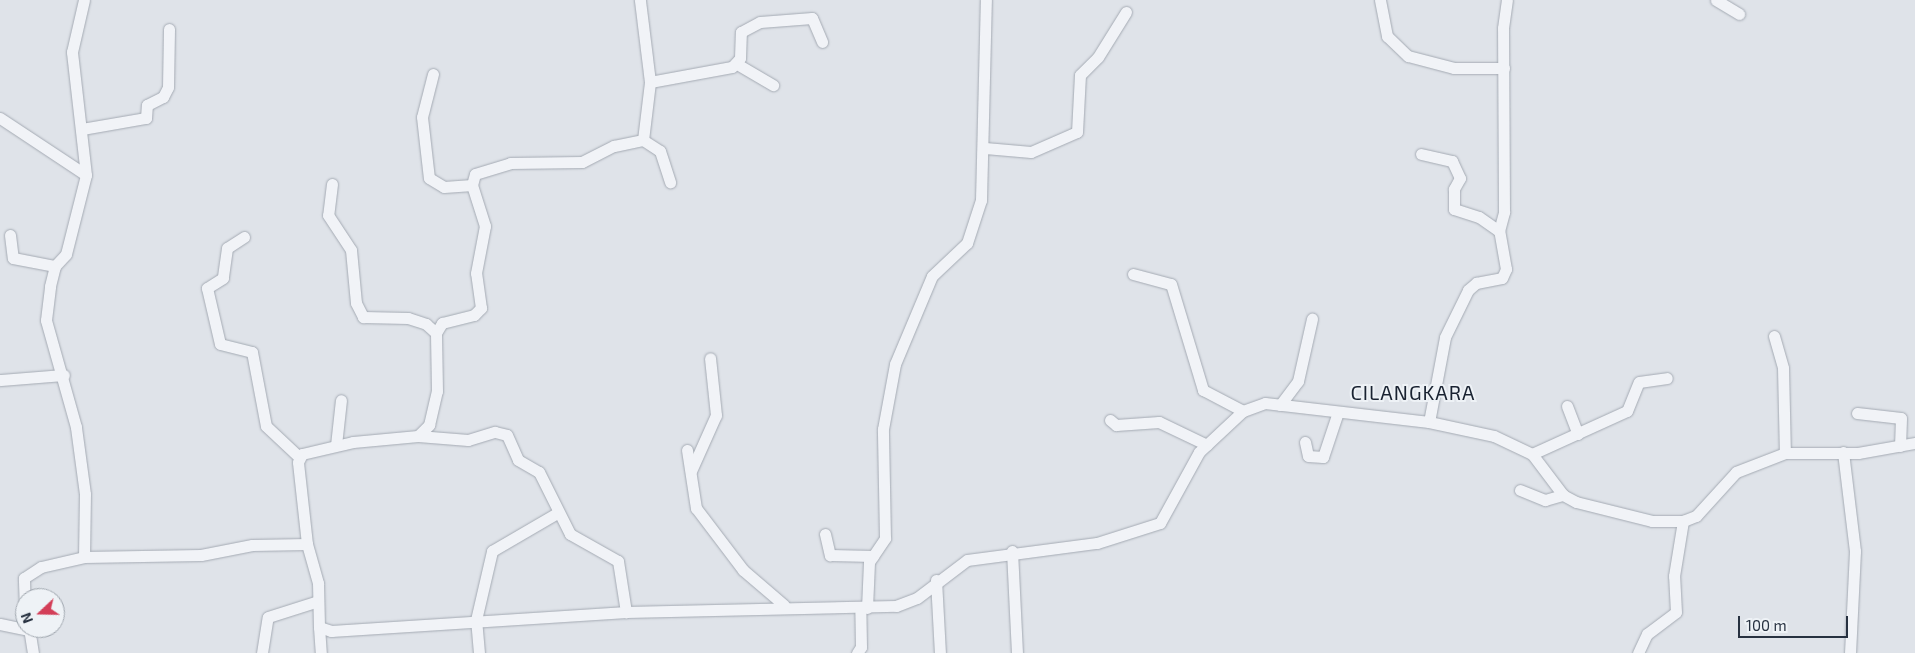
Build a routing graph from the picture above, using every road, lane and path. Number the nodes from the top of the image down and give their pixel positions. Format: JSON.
{"nodes":[{"id":1,"x":84,"y":0,"type":"edge"},
{"id":2,"x":640,"y":0,"type":"edge"},
{"id":3,"x":986,"y":0,"type":"edge"},
{"id":4,"x":1380,"y":0,"type":"edge"},
{"id":5,"x":1508,"y":0,"type":"edge"},
{"id":6,"x":1716,"y":0,"type":"edge"},
{"id":7,"x":1126,"y":12,"type":"dead end"},
{"id":8,"x":1739,"y":14,"type":"dead end"},
{"id":9,"x":169,"y":29,"type":"dead end"},
{"id":10,"x":822,"y":42,"type":"dead end"},
{"id":11,"x":737,"y":64,"type":"junction"},
{"id":12,"x":1504,"y":68,"type":"junction"},
{"id":13,"x":433,"y":74,"type":"dead end"},
{"id":14,"x":650,"y":82,"type":"junction"},
{"id":15,"x":773,"y":85,"type":"dead end"},
{"id":16,"x":0,"y":118,"type":"edge"},
{"id":17,"x":82,"y":129,"type":"junction"},
{"id":18,"x":643,"y":140,"type":"junction"},
{"id":19,"x":985,"y":148,"type":"junction"},
{"id":20,"x":1421,"y":154,"type":"dead end"},
{"id":21,"x":86,"y":175,"type":"junction"},
{"id":22,"x":670,"y":182,"type":"dead end"},
{"id":23,"x":332,"y":184,"type":"dead end"},
{"id":24,"x":472,"y":186,"type":"junction"},
{"id":25,"x":1499,"y":231,"type":"junction"},
{"id":26,"x":10,"y":235,"type":"dead end"},
{"id":27,"x":244,"y":237,"type":"dead end"},
{"id":28,"x":55,"y":266,"type":"junction"},
{"id":29,"x":1133,"y":274,"type":"dead end"},
{"id":30,"x":1312,"y":319,"type":"dead end"},
{"id":31,"x":436,"y":333,"type":"junction"},
{"id":32,"x":1774,"y":336,"type":"dead end"},
{"id":33,"x":710,"y":358,"type":"dead end"},
{"id":34,"x":64,"y":375,"type":"junction"},
{"id":35,"x":1667,"y":378,"type":"dead end"},
{"id":36,"x":0,"y":380,"type":"edge"},
{"id":37,"x":341,"y":400,"type":"dead end"},
{"id":38,"x":1280,"y":405,"type":"junction"},
{"id":39,"x":1567,"y":406,"type":"dead end"},
{"id":40,"x":1243,"y":411,"type":"junction"},
{"id":41,"x":1338,"y":412,"type":"junction"},
{"id":42,"x":1857,"y":413,"type":"dead end"},
{"id":43,"x":1110,"y":420,"type":"dead end"},
{"id":44,"x":1429,"y":422,"type":"junction"},
{"id":45,"x":1578,"y":434,"type":"junction"},
{"id":46,"x":418,"y":436,"type":"junction"},
{"id":47,"x":1305,"y":442,"type":"dead end"},
{"id":48,"x":1915,"y":443,"type":"edge"},
{"id":49,"x":336,"y":445,"type":"junction"},
{"id":50,"x":1207,"y":445,"type":"junction"},
{"id":51,"x":1900,"y":446,"type":"junction"},
{"id":52,"x":687,"y":450,"type":"dead end"},
{"id":53,"x":1843,"y":452,"type":"junction"},
{"id":54,"x":1785,"y":453,"type":"junction"},
{"id":55,"x":1532,"y":454,"type":"junction"},
{"id":56,"x":299,"y":457,"type":"junction"},
{"id":57,"x":690,"y":473,"type":"junction"},
{"id":58,"x":1520,"y":490,"type":"dead end"},
{"id":59,"x":1563,"y":495,"type":"junction"},
{"id":60,"x":556,"y":514,"type":"junction"},
{"id":61,"x":1683,"y":522,"type":"junction"},
{"id":62,"x":825,"y":534,"type":"dead end"},
{"id":63,"x":307,"y":544,"type":"junction"},
{"id":64,"x":1012,"y":551,"type":"junction"},
{"id":65,"x":873,"y":556,"type":"junction"},
{"id":66,"x":84,"y":557,"type":"junction"},
{"id":67,"x":936,"y":580,"type":"junction"},
{"id":68,"x":23,"y":588,"type":"edge"},
{"id":69,"x":318,"y":601,"type":"junction"},
{"id":70,"x":784,"y":605,"type":"junction"},
{"id":71,"x":863,"y":608,"type":"junction"},
{"id":72,"x":626,"y":612,"type":"junction"},
{"id":73,"x":476,"y":620,"type":"junction"},
{"id":74,"x":0,"y":624,"type":"edge"},
{"id":75,"x":15,"y":627,"type":"edge"},
{"id":76,"x":319,"y":627,"type":"junction"},
{"id":77,"x":30,"y":638,"type":"edge"},
{"id":78,"x":33,"y":653,"type":"edge"},
{"id":79,"x":262,"y":653,"type":"edge"},
{"id":80,"x":321,"y":653,"type":"edge"},
{"id":81,"x":479,"y":653,"type":"edge"},
{"id":82,"x":857,"y":653,"type":"edge"},
{"id":83,"x":940,"y":653,"type":"edge"},
{"id":84,"x":1017,"y":653,"type":"edge"},
{"id":85,"x":1638,"y":653,"type":"edge"},
{"id":86,"x":1850,"y":653,"type":"edge"}],
"edges":[{"from":1,"to":17,"type":"street"},
{"from":2,"to":14,"type":"street"},
{"from":3,"to":19,"type":"street"},
{"from":4,"to":12,"type":"street"},
{"from":5,"to":12,"type":"street"},
{"from":6,"to":8,"type":"street"},
{"from":7,"to":19,"type":"street"},
{"from":9,"to":17,"type":"street"},
{"from":10,"to":11,"type":"street"},
{"from":11,"to":14,"type":"street"},
{"from":11,"to":15,"type":"street"},
{"from":12,"to":25,"type":"street"},
{"from":13,"to":24,"type":"street"},
{"from":14,"to":18,"type":"street"},
{"from":16,"to":21,"type":"street"},
{"from":17,"to":21,"type":"street"},
{"from":18,"to":22,"type":"street"},
{"from":18,"to":24,"type":"street"},
{"from":19,"to":65,"type":"street"},
{"from":20,"to":25,"type":"street"},
{"from":21,"to":28,"type":"street"},
{"from":23,"to":31,"type":"street"},
{"from":24,"to":31,"type":"street"},
{"from":25,"to":44,"type":"street"},
{"from":26,"to":28,"type":"street"},
{"from":27,"to":56,"type":"street"},
{"from":28,"to":34,"type":"street"},
{"from":29,"to":40,"type":"street"},
{"from":30,"to":38,"type":"street"},
{"from":31,"to":46,"type":"street"},
{"from":32,"to":54,"type":"street"},
{"from":33,"to":57,"type":"street"},
{"from":34,"to":36,"type":"street"},
{"from":34,"to":66,"type":"street"},
{"from":35,"to":45,"type":"street"},
{"from":37,"to":49,"type":"street"},
{"from":38,"to":40,"type":"street"},
{"from":38,"to":41,"type":"street"},
{"from":39,"to":45,"type":"street"},
{"from":40,"to":50,"type":"street"},
{"from":41,"to":44,"type":"street"},
{"from":41,"to":47,"type":"street"},
{"from":42,"to":51,"type":"street"},
{"from":43,"to":50,"type":"street"},
{"from":44,"to":55,"type":"street"},
{"from":45,"to":55,"type":"street"},
{"from":46,"to":49,"type":"street"},
{"from":46,"to":60,"type":"street"},
{"from":48,"to":51,"type":"street"},
{"from":49,"to":56,"type":"street"},
{"from":50,"to":64,"type":"street"},
{"from":51,"to":53,"type":"street"},
{"from":52,"to":57,"type":"street"},
{"from":53,"to":54,"type":"street"},
{"from":53,"to":86,"type":"street"},
{"from":54,"to":61,"type":"street"},
{"from":55,"to":59,"type":"street"},
{"from":56,"to":63,"type":"street"},
{"from":57,"to":70,"type":"street"},
{"from":58,"to":59,"type":"street"},
{"from":59,"to":61,"type":"street"},
{"from":60,"to":72,"type":"street"},
{"from":60,"to":73,"type":"street"},
{"from":61,"to":85,"type":"street"},
{"from":62,"to":65,"type":"street"},
{"from":63,"to":66,"type":"street"},
{"from":63,"to":69,"type":"street"},
{"from":64,"to":67,"type":"street"},
{"from":64,"to":84,"type":"street"},
{"from":65,"to":71,"type":"street"},
{"from":66,"to":68,"type":"street"},
{"from":67,"to":71,"type":"street"},
{"from":67,"to":83,"type":"street"},
{"from":69,"to":76,"type":"street"},
{"from":69,"to":79,"type":"street"},
{"from":70,"to":71,"type":"street"},
{"from":70,"to":72,"type":"street"},
{"from":71,"to":82,"type":"street"},
{"from":72,"to":73,"type":"street"},
{"from":73,"to":76,"type":"street"},
{"from":73,"to":81,"type":"street"},
{"from":74,"to":75,"type":"street"},
{"from":76,"to":80,"type":"street"},
{"from":77,"to":78,"type":"street"}]}
